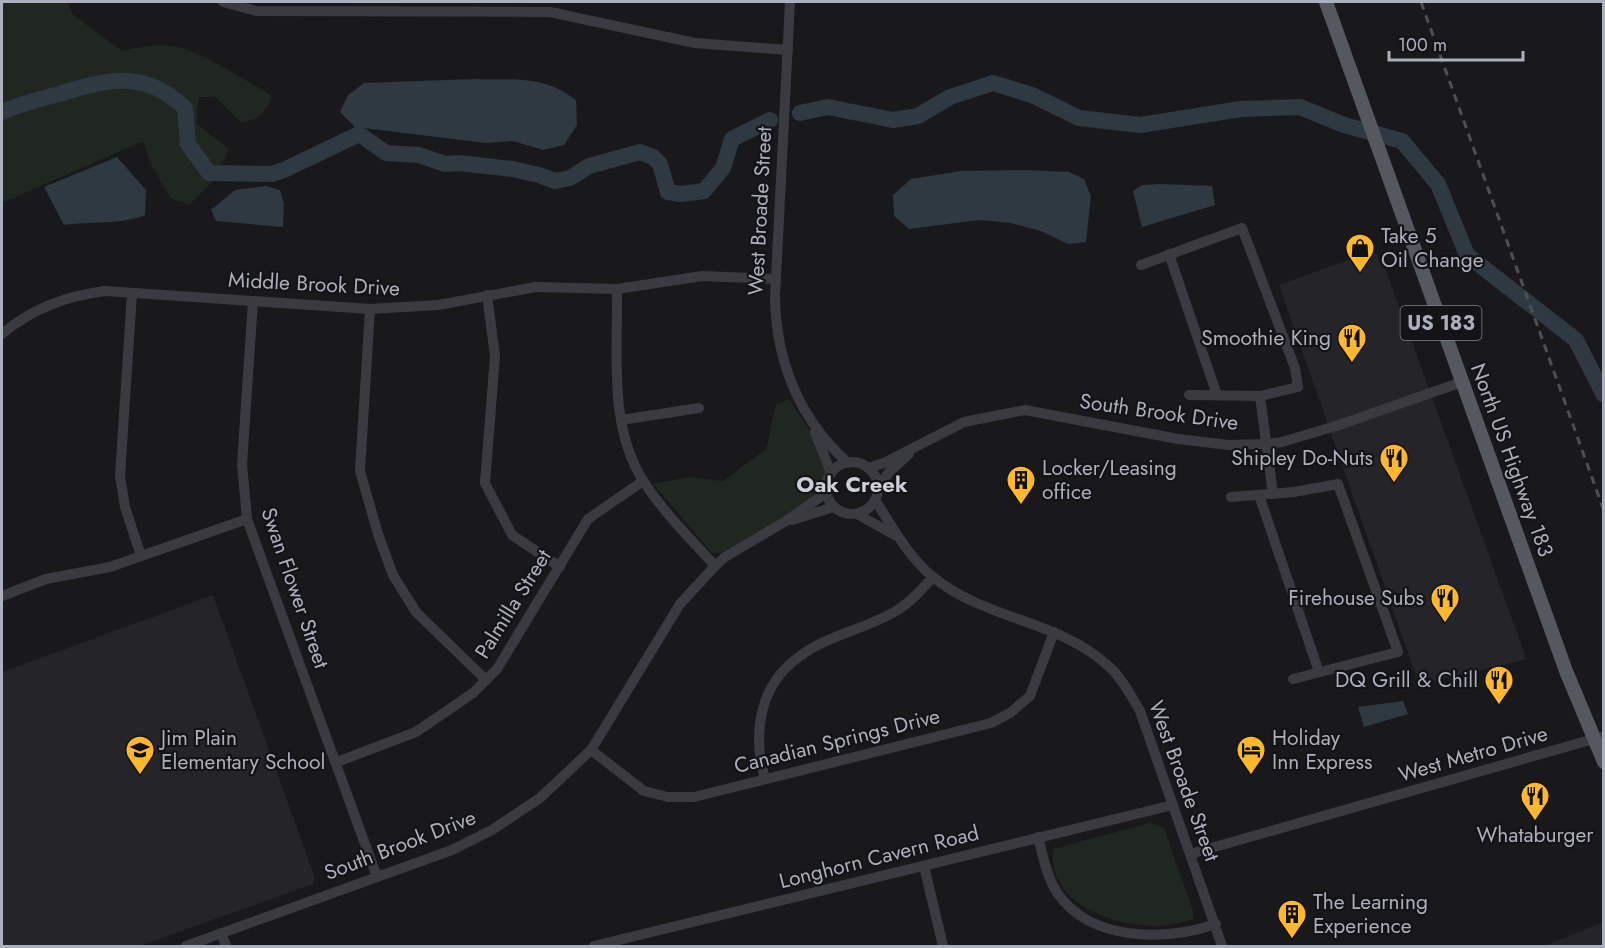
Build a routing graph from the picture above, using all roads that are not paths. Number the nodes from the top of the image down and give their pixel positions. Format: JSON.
{"nodes":[{"id":1,"x":223,"y":2,"type":"edge"},
{"id":2,"x":790,"y":2,"type":"edge"},
{"id":3,"x":1326,"y":2,"type":"edge"},
{"id":4,"x":371,"y":6,"type":"edge"},
{"id":5,"x":788,"y":50,"type":"junction"},
{"id":6,"x":1169,"y":254,"type":"junction"},
{"id":7,"x":1141,"y":265,"type":"dead end"},
{"id":8,"x":776,"y":279,"type":"junction"},
{"id":9,"x":617,"y":289,"type":"junction"},
{"id":10,"x":132,"y":293,"type":"junction"},
{"id":11,"x":487,"y":295,"type":"junction"},
{"id":12,"x":253,"y":301,"type":"junction"},
{"id":13,"x":370,"y":309,"type":"junction"},
{"id":14,"x":2,"y":334,"type":"edge"},
{"id":15,"x":1462,"y":382,"type":"junction"},
{"id":16,"x":1189,"y":395,"type":"dead end"},
{"id":17,"x":1217,"y":395,"type":"junction"},
{"id":18,"x":1260,"y":396,"type":"junction"},
{"id":19,"x":699,"y":408,"type":"dead end"},
{"id":20,"x":808,"y":416,"type":"junction"},
{"id":21,"x":621,"y":420,"type":"junction"},
{"id":22,"x":920,"y":443,"type":"junction"},
{"id":23,"x":1267,"y":444,"type":"junction"},
{"id":24,"x":848,"y":463,"type":"junction"},
{"id":25,"x":868,"y":468,"type":"junction"},
{"id":26,"x":831,"y":473,"type":"junction"},
{"id":27,"x":643,"y":481,"type":"junction"},
{"id":28,"x":826,"y":493,"type":"junction"},
{"id":29,"x":1273,"y":494,"type":"junction"},
{"id":30,"x":876,"y":495,"type":"junction"},
{"id":31,"x":1259,"y":495,"type":"junction"},
{"id":32,"x":1231,"y":497,"type":"dead end"},
{"id":33,"x":834,"y":507,"type":"junction"},
{"id":34,"x":857,"y":514,"type":"junction"},
{"id":35,"x":247,"y":519,"type":"junction"},
{"id":36,"x":786,"y":521,"type":"junction"},
{"id":37,"x":900,"y":538,"type":"junction"},
{"id":38,"x":141,"y":556,"type":"junction"},
{"id":39,"x":715,"y":566,"type":"junction"},
{"id":40,"x":560,"y":567,"type":"junction"},
{"id":41,"x":933,"y":577,"type":"junction"},
{"id":42,"x":2,"y":596,"type":"edge"},
{"id":43,"x":1054,"y":632,"type":"junction"},
{"id":44,"x":1319,"y":672,"type":"junction"},
{"id":45,"x":1293,"y":679,"type":"dead end"},
{"id":46,"x":486,"y":680,"type":"junction"},
{"id":47,"x":1598,"y":738,"type":"edge"},
{"id":48,"x":591,"y":750,"type":"junction"},
{"id":49,"x":337,"y":762,"type":"junction"},
{"id":50,"x":1604,"y":762,"type":"edge"},
{"id":51,"x":765,"y":779,"type":"junction"},
{"id":52,"x":1173,"y":806,"type":"junction"},
{"id":53,"x":1038,"y":837,"type":"junction"},
{"id":54,"x":1190,"y":854,"type":"junction"},
{"id":55,"x":924,"y":867,"type":"junction"},
{"id":56,"x":377,"y":877,"type":"junction"},
{"id":57,"x":1216,"y":924,"type":"junction"},
{"id":58,"x":221,"y":933,"type":"junction"},
{"id":59,"x":186,"y":946,"type":"edge"},
{"id":60,"x":226,"y":946,"type":"edge"},
{"id":61,"x":594,"y":946,"type":"edge"},
{"id":62,"x":943,"y":946,"type":"edge"},
{"id":63,"x":1222,"y":946,"type":"edge"}],
"edges":[{"from":1,"to":4,"type":"street"},
{"from":2,"to":5,"type":"street","name":"West Broade Street"},
{"from":3,"to":15,"type":"main road","name":"North US Highway 183","number":"US 183"},
{"from":4,"to":5,"type":"street"},
{"from":5,"to":8,"type":"street","name":"West Broade Street"},
{"from":6,"to":7,"type":"street"},
{"from":6,"to":17,"type":"street"},
{"from":6,"to":18,"type":"street"},
{"from":8,"to":9,"type":"street","name":"Middle Brook Drive"},
{"from":8,"to":20,"type":"street","name":"West Broade Street"},
{"from":9,"to":11,"type":"street","name":"Middle Brook Drive"},
{"from":9,"to":21,"type":"street"},
{"from":10,"to":12,"type":"street","name":"Middle Brook Drive"},
{"from":10,"to":14,"type":"street","name":"Middle Brook Drive"},
{"from":10,"to":38,"type":"street"},
{"from":11,"to":13,"type":"street","name":"Middle Brook Drive"},
{"from":11,"to":40,"type":"street"},
{"from":12,"to":13,"type":"street","name":"Middle Brook Drive"},
{"from":12,"to":35,"type":"street","name":"Swan Flower Street"},
{"from":13,"to":46,"type":"street"},
{"from":15,"to":23,"type":"street","name":"South Brook Drive"},
{"from":15,"to":47,"type":"main road","name":"North US Highway 183","number":"US 183"},
{"from":16,"to":17,"type":"street"},
{"from":17,"to":18,"type":"street"},
{"from":18,"to":23,"type":"street"},
{"from":19,"to":21,"type":"street"},
{"from":20,"to":24,"type":"street","name":"West Broade Street"},
{"from":20,"to":26,"type":"street","name":"West Broade Street"},
{"from":21,"to":27,"type":"street"},
{"from":22,"to":23,"type":"street","name":"South Brook Drive"},
{"from":22,"to":25,"type":"street","name":"South Brook Drive"},
{"from":22,"to":30,"type":"street","name":"South Brook Drive"},
{"from":23,"to":29,"type":"street"},
{"from":24,"to":25,"type":"street"},
{"from":24,"to":26,"type":"street"},
{"from":25,"to":30,"type":"street"},
{"from":26,"to":28,"type":"street"},
{"from":27,"to":39,"type":"street"},
{"from":27,"to":40,"type":"street","name":"Palmilla Street"},
{"from":28,"to":33,"type":"street"},
{"from":28,"to":36,"type":"street","name":"South Brook Drive"},
{"from":29,"to":31,"type":"street"},
{"from":29,"to":44,"type":"street"},
{"from":30,"to":34,"type":"street"},
{"from":30,"to":37,"type":"street","name":"West Broade Street"},
{"from":31,"to":32,"type":"street"},
{"from":31,"to":44,"type":"street"},
{"from":33,"to":34,"type":"street"},
{"from":33,"to":36,"type":"street","name":"South Brook Drive"},
{"from":34,"to":37,"type":"street","name":"West Broade Street"},
{"from":35,"to":38,"type":"street"},
{"from":35,"to":49,"type":"street","name":"Swan Flower Street"},
{"from":36,"to":39,"type":"street","name":"South Brook Drive"},
{"from":37,"to":41,"type":"street","name":"West Broade Street"},
{"from":38,"to":42,"type":"street"},
{"from":39,"to":48,"type":"street","name":"South Brook Drive"},
{"from":40,"to":46,"type":"street","name":"Palmilla Street"},
{"from":41,"to":43,"type":"street","name":"West Broade Street"},
{"from":41,"to":51,"type":"street"},
{"from":43,"to":51,"type":"street","name":"Canadian Springs Drive"},
{"from":43,"to":52,"type":"street","name":"West Broade Street"},
{"from":44,"to":45,"type":"street"},
{"from":46,"to":49,"type":"street","name":"Palmilla Street"},
{"from":47,"to":50,"type":"main road","name":"North US Highway 183","number":"US 183"},
{"from":47,"to":54,"type":"street","name":"West Metro Drive"},
{"from":48,"to":51,"type":"street","name":"Canadian Springs Drive"},
{"from":48,"to":56,"type":"street","name":"South Brook Drive"},
{"from":49,"to":56,"type":"street","name":"Swan Flower Street"},
{"from":52,"to":53,"type":"street","name":"Longhorn Cavern Road"},
{"from":52,"to":54,"type":"street","name":"West Broade Street"},
{"from":53,"to":55,"type":"street","name":"Longhorn Cavern Road"},
{"from":53,"to":57,"type":"street"},
{"from":54,"to":57,"type":"street","name":"West Broade Street"},
{"from":55,"to":61,"type":"street","name":"Longhorn Cavern Road"},
{"from":55,"to":62,"type":"street"},
{"from":56,"to":58,"type":"street","name":"South Brook Drive"},
{"from":57,"to":63,"type":"street","name":"West Broade Street"},
{"from":58,"to":59,"type":"street","name":"South Brook Drive"},
{"from":58,"to":60,"type":"street"}]}
